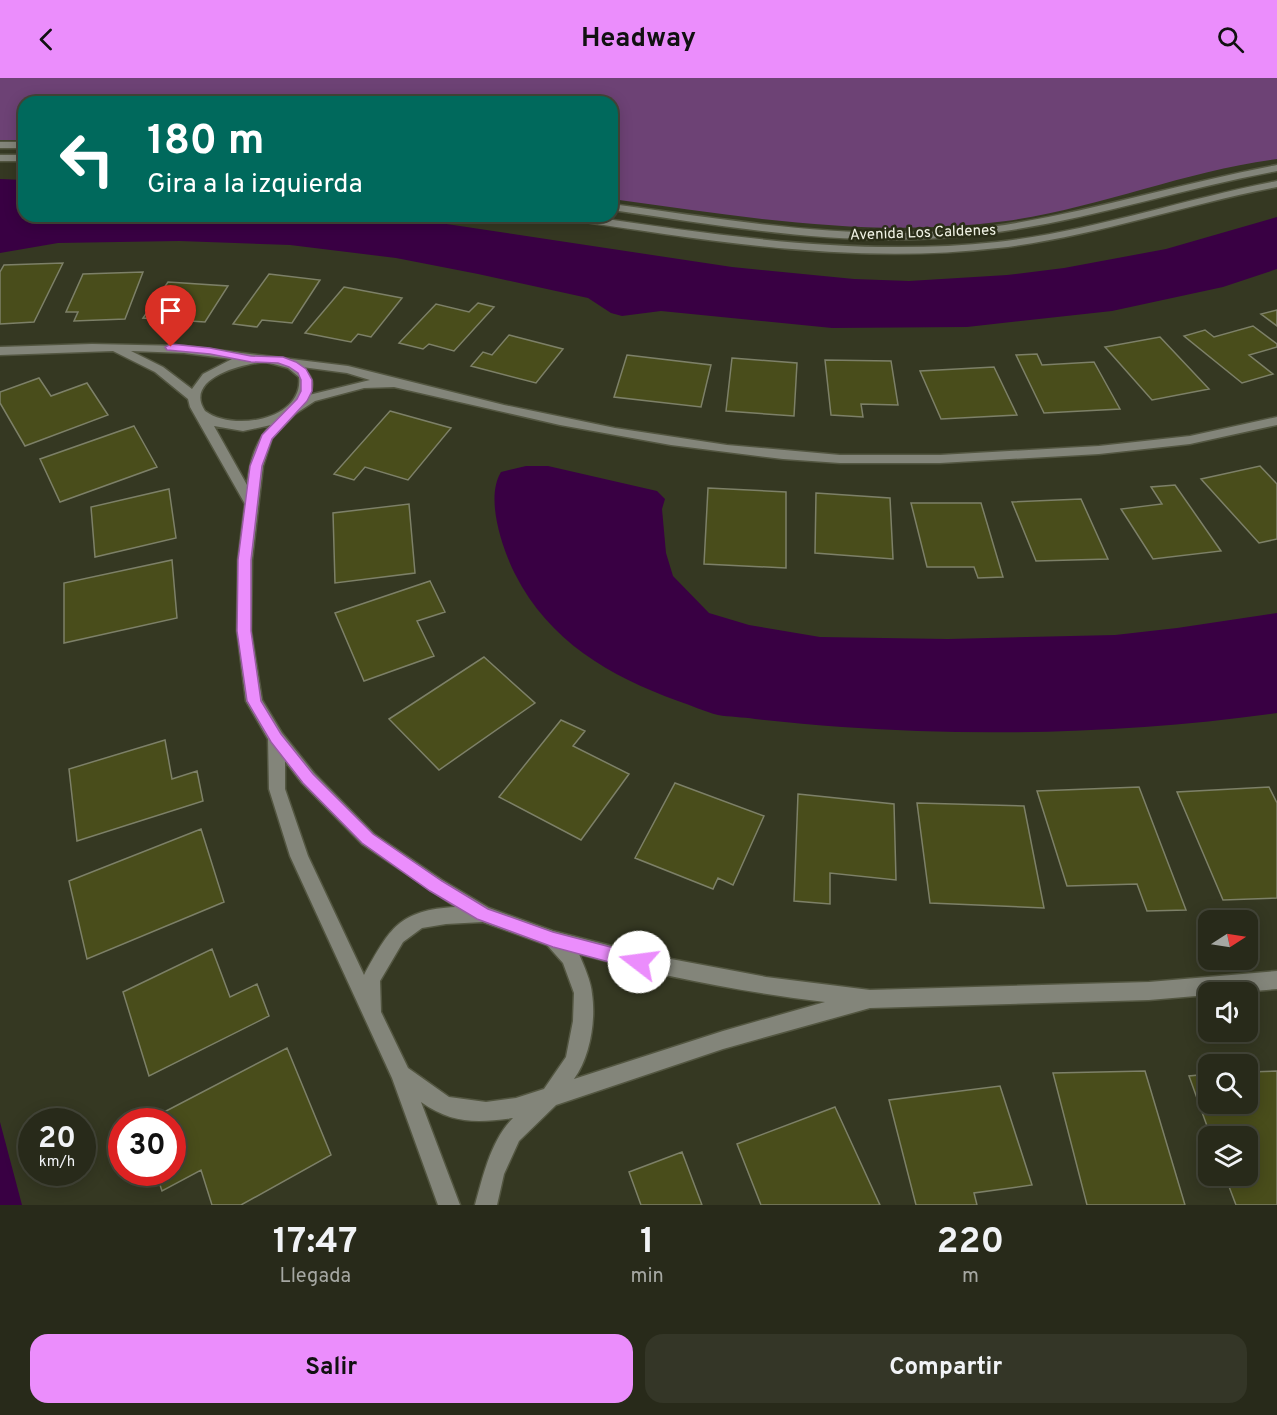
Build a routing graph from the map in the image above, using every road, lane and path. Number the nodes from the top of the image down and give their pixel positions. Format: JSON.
{"nodes":[{"id":1,"x":18,"y":145,"type":"edge"},
{"id":2,"x":0,"y":146,"type":"edge"},
{"id":3,"x":0,"y":158,"type":"edge"},
{"id":4,"x":18,"y":158,"type":"edge"},
{"id":5,"x":1277,"y":168,"type":"edge"},
{"id":6,"x":1277,"y":184,"type":"edge"},
{"id":7,"x":618,"y":208,"type":"edge"},
{"id":8,"x":608,"y":222,"type":"edge"},
{"id":9,"x":113,"y":348,"type":"junction"},
{"id":10,"x":0,"y":351,"type":"edge"},
{"id":11,"x":251,"y":359,"type":"junction"},
{"id":12,"x":279,"y":360,"type":"junction"},
{"id":13,"x":394,"y":383,"type":"junction"},
{"id":14,"x":194,"y":398,"type":"junction"},
{"id":15,"x":291,"y":411,"type":"junction"},
{"id":16,"x":201,"y":415,"type":"junction"},
{"id":17,"x":1277,"y":421,"type":"edge"},
{"id":18,"x":250,"y":503,"type":"junction"},
{"id":19,"x":276,"y":738,"type":"junction"},
{"id":20,"x":483,"y":914,"type":"junction"},
{"id":21,"x":553,"y":939,"type":"junction"},
{"id":22,"x":1277,"y":980,"type":"edge"},
{"id":23,"x":870,"y":999,"type":"junction"},
{"id":24,"x":373,"y":1015,"type":"junction"},
{"id":25,"x":401,"y":1075,"type":"junction"},
{"id":26,"x":550,"y":1097,"type":"junction"},
{"id":27,"x":449,"y":1205,"type":"edge"},
{"id":28,"x":486,"y":1205,"type":"edge"}],
"edges":[{"from":1,"to":2,"type":"street"},
{"from":3,"to":4,"type":"street"},
{"from":5,"to":7,"type":"street","name":"Avenida Los Caldenes"},
{"from":6,"to":8,"type":"street","name":"Avenida Los Caldenes"},
{"from":9,"to":10,"type":"street"},
{"from":9,"to":11,"type":"street"},
{"from":9,"to":14,"type":"street"},
{"from":11,"to":12,"type":"street"},
{"from":11,"to":14,"type":"street"},
{"from":12,"to":13,"type":"street"},
{"from":12,"to":15,"type":"street"},
{"from":13,"to":15,"type":"street"},
{"from":13,"to":17,"type":"street"},
{"from":14,"to":16,"type":"street"},
{"from":15,"to":16,"type":"street"},
{"from":15,"to":18,"type":"street"},
{"from":16,"to":18,"type":"street"},
{"from":18,"to":19,"type":"street"},
{"from":19,"to":20,"type":"street"},
{"from":19,"to":24,"type":"street"},
{"from":20,"to":21,"type":"street"},
{"from":20,"to":24,"type":"street"},
{"from":21,"to":23,"type":"street"},
{"from":21,"to":26,"type":"street"},
{"from":22,"to":23,"type":"street"},
{"from":23,"to":26,"type":"street"},
{"from":24,"to":25,"type":"street"},
{"from":25,"to":26,"type":"street"},
{"from":25,"to":27,"type":"street"},
{"from":26,"to":28,"type":"street"}]}
